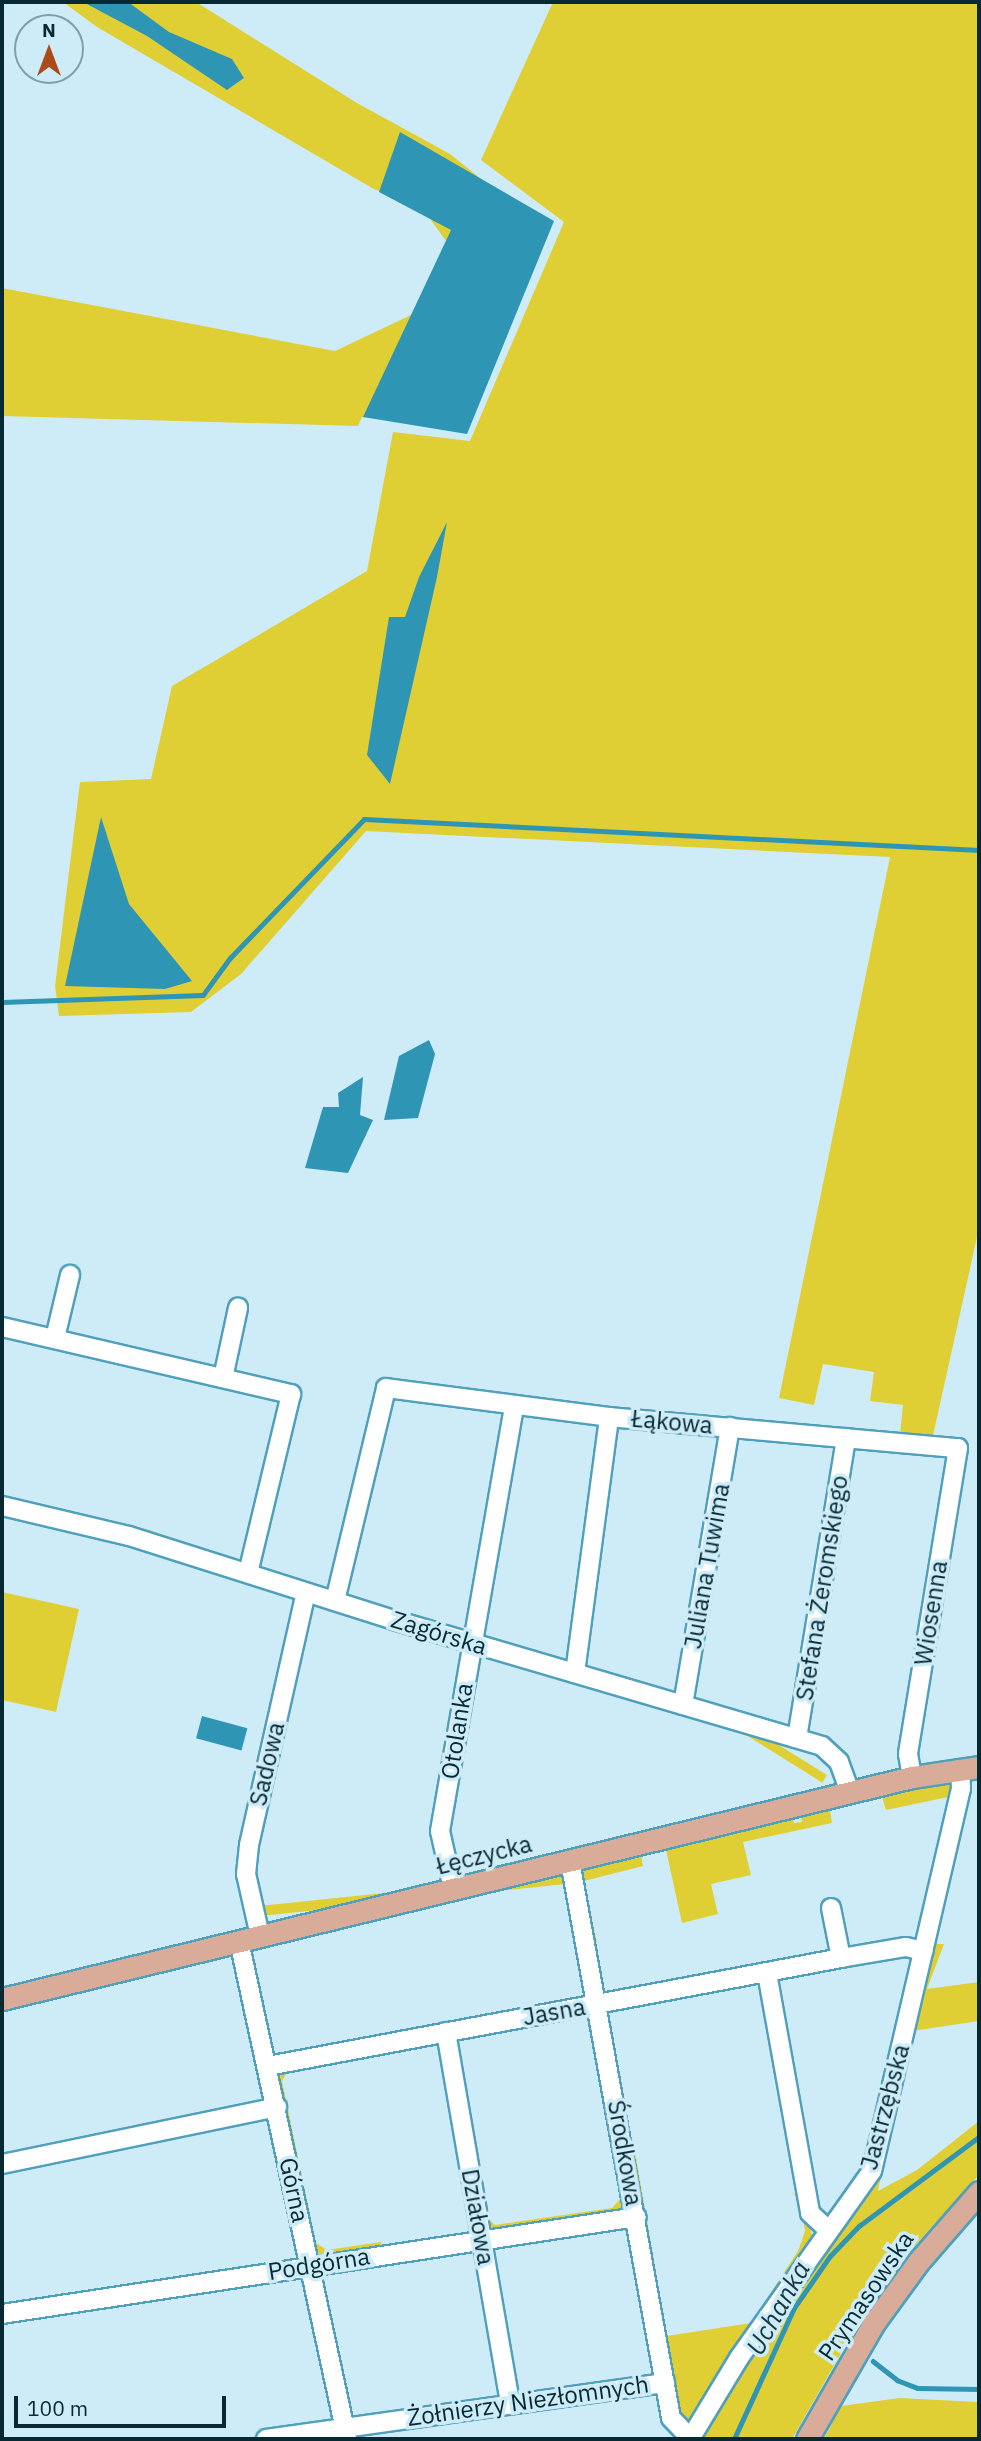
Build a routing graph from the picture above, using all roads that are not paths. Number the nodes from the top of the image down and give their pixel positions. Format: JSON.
{"nodes":[{"id":1,"x":71,"y":1275,"type":"dead end"},
{"id":2,"x":238,"y":1308,"type":"dead end"},
{"id":3,"x":2,"y":1327,"type":"edge"},
{"id":4,"x":55,"y":1338,"type":"junction"},
{"id":5,"x":223,"y":1378,"type":"junction"},
{"id":6,"x":514,"y":1406,"type":"junction"},
{"id":7,"x":610,"y":1417,"type":"junction"},
{"id":8,"x":730,"y":1427,"type":"junction"},
{"id":9,"x":846,"y":1438,"type":"junction"},
{"id":10,"x":958,"y":1448,"type":"joint"},
{"id":11,"x":2,"y":1506,"type":"edge"},
{"id":12,"x":248,"y":1573,"type":"junction"},
{"id":13,"x":306,"y":1593,"type":"junction"},
{"id":14,"x":335,"y":1601,"type":"junction"},
{"id":15,"x":472,"y":1643,"type":"junction"},
{"id":16,"x":575,"y":1673,"type":"junction"},
{"id":17,"x":683,"y":1704,"type":"junction"},
{"id":18,"x":797,"y":1738,"type":"junction"},
{"id":19,"x":970,"y":1768,"type":"edge"},
{"id":20,"x":912,"y":1777,"type":"junction"},
{"id":21,"x":850,"y":1793,"type":"junction"},
{"id":22,"x":570,"y":1861,"type":"junction"},
{"id":23,"x":453,"y":1889,"type":"junction"},
{"id":24,"x":831,"y":1908,"type":"dead end"},
{"id":25,"x":250,"y":1938,"type":"junction"},
{"id":26,"x":924,"y":1951,"type":"junction"},
{"id":27,"x":841,"y":1958,"type":"junction"},
{"id":28,"x":767,"y":1973,"type":"junction"},
{"id":29,"x":2,"y":1999,"type":"edge"},
{"id":30,"x":597,"y":2004,"type":"junction"},
{"id":31,"x":446,"y":2032,"type":"junction"},
{"id":32,"x":268,"y":2066,"type":"junction"},
{"id":33,"x":277,"y":2107,"type":"junction"},
{"id":34,"x":2,"y":2164,"type":"edge"},
{"id":35,"x":979,"y":2192,"type":"edge"},
{"id":36,"x":636,"y":2217,"type":"junction"},
{"id":37,"x":827,"y":2229,"type":"junction"},
{"id":38,"x":482,"y":2239,"type":"junction"},
{"id":39,"x":310,"y":2265,"type":"junction"},
{"id":40,"x":2,"y":2314,"type":"edge"},
{"id":41,"x":665,"y":2383,"type":"junction"},
{"id":42,"x":510,"y":2402,"type":"junction"},
{"id":43,"x":346,"y":2433,"type":"edge"},
{"id":44,"x":266,"y":2439,"type":"edge"},
{"id":45,"x":690,"y":2439,"type":"edge"},
{"id":46,"x":807,"y":2439,"type":"edge"}],
"edges":[{"from":1,"to":4,"type":"street"},
{"from":2,"to":5,"type":"street"},
{"from":3,"to":4,"type":"street"},
{"from":4,"to":5,"type":"street"},
{"from":5,"to":12,"type":"street"},
{"from":6,"to":7,"type":"street","name":"Łąkowa"},
{"from":6,"to":14,"type":"street","name":"Łąkowa"},
{"from":6,"to":15,"type":"street","name":"Otolanka"},
{"from":7,"to":8,"type":"street","name":"Łąkowa"},
{"from":7,"to":16,"type":"street"},
{"from":8,"to":9,"type":"street","name":"Łąkowa"},
{"from":8,"to":17,"type":"street","name":"Juliana Tuwima"},
{"from":9,"to":10,"type":"street","name":"Łąkowa"},
{"from":9,"to":18,"type":"street","name":"Stefana Żeromskiego"},
{"from":10,"to":20,"type":"street","name":"Wiosenna"},
{"from":11,"to":12,"type":"street","name":"Zagórska"},
{"from":12,"to":13,"type":"street","name":"Zagórska"},
{"from":13,"to":14,"type":"street","name":"Zagórska"},
{"from":13,"to":25,"type":"street","name":"Sadowa"},
{"from":14,"to":15,"type":"street","name":"Zagórska"},
{"from":15,"to":16,"type":"street","name":"Zagórska"},
{"from":15,"to":23,"type":"street","name":"Otolanka"},
{"from":16,"to":17,"type":"street","name":"Zagórska"},
{"from":17,"to":18,"type":"street","name":"Zagórska"},
{"from":18,"to":21,"type":"street","name":"Zagórska"},
{"from":19,"to":20,"type":"main road","name":"Łęczycka"},
{"from":19,"to":26,"type":"street","name":"Jastrzębska"},
{"from":20,"to":21,"type":"main road","name":"Łęczycka"},
{"from":21,"to":22,"type":"main road","name":"Łęczycka"},
{"from":22,"to":23,"type":"main road","name":"Łęczycka"},
{"from":22,"to":30,"type":"street","name":"Środkowa"},
{"from":23,"to":25,"type":"main road","name":"Łęczycka"},
{"from":24,"to":27,"type":"street"},
{"from":25,"to":29,"type":"main road","name":"Łęczycka"},
{"from":25,"to":32,"type":"street","name":"Górna"},
{"from":26,"to":27,"type":"street","name":"Jasna"},
{"from":26,"to":37,"type":"street","name":"Jastrzębska"},
{"from":27,"to":28,"type":"street","name":"Jasna"},
{"from":28,"to":30,"type":"street","name":"Jasna"},
{"from":28,"to":37,"type":"street"},
{"from":30,"to":31,"type":"street","name":"Jasna"},
{"from":30,"to":36,"type":"street","name":"Środkowa"},
{"from":31,"to":32,"type":"street","name":"Jasna"},
{"from":31,"to":38,"type":"street","name":"Działowa"},
{"from":32,"to":33,"type":"street","name":"Górna"},
{"from":33,"to":34,"type":"street"},
{"from":33,"to":39,"type":"street","name":"Górna"},
{"from":35,"to":46,"type":"main road","name":"Prymasowska"},
{"from":36,"to":38,"type":"street","name":"Podgórna"},
{"from":36,"to":41,"type":"street","name":"Środkowa"},
{"from":37,"to":45,"type":"street","name":"Jastrzębska"},
{"from":38,"to":39,"type":"street","name":"Podgórna"},
{"from":38,"to":42,"type":"street","name":"Działowa"},
{"from":39,"to":40,"type":"street","name":"Podgórna"},
{"from":39,"to":43,"type":"street","name":"Górna"},
{"from":41,"to":42,"type":"street","name":"Żołnierzy Niezłomnych"},
{"from":41,"to":45,"type":"street","name":"Środkowa"},
{"from":42,"to":43,"type":"street","name":"Żołnierzy Niezłomnych"},
{"from":43,"to":44,"type":"street","name":"Żołnierzy Niezłomnych"}]}
